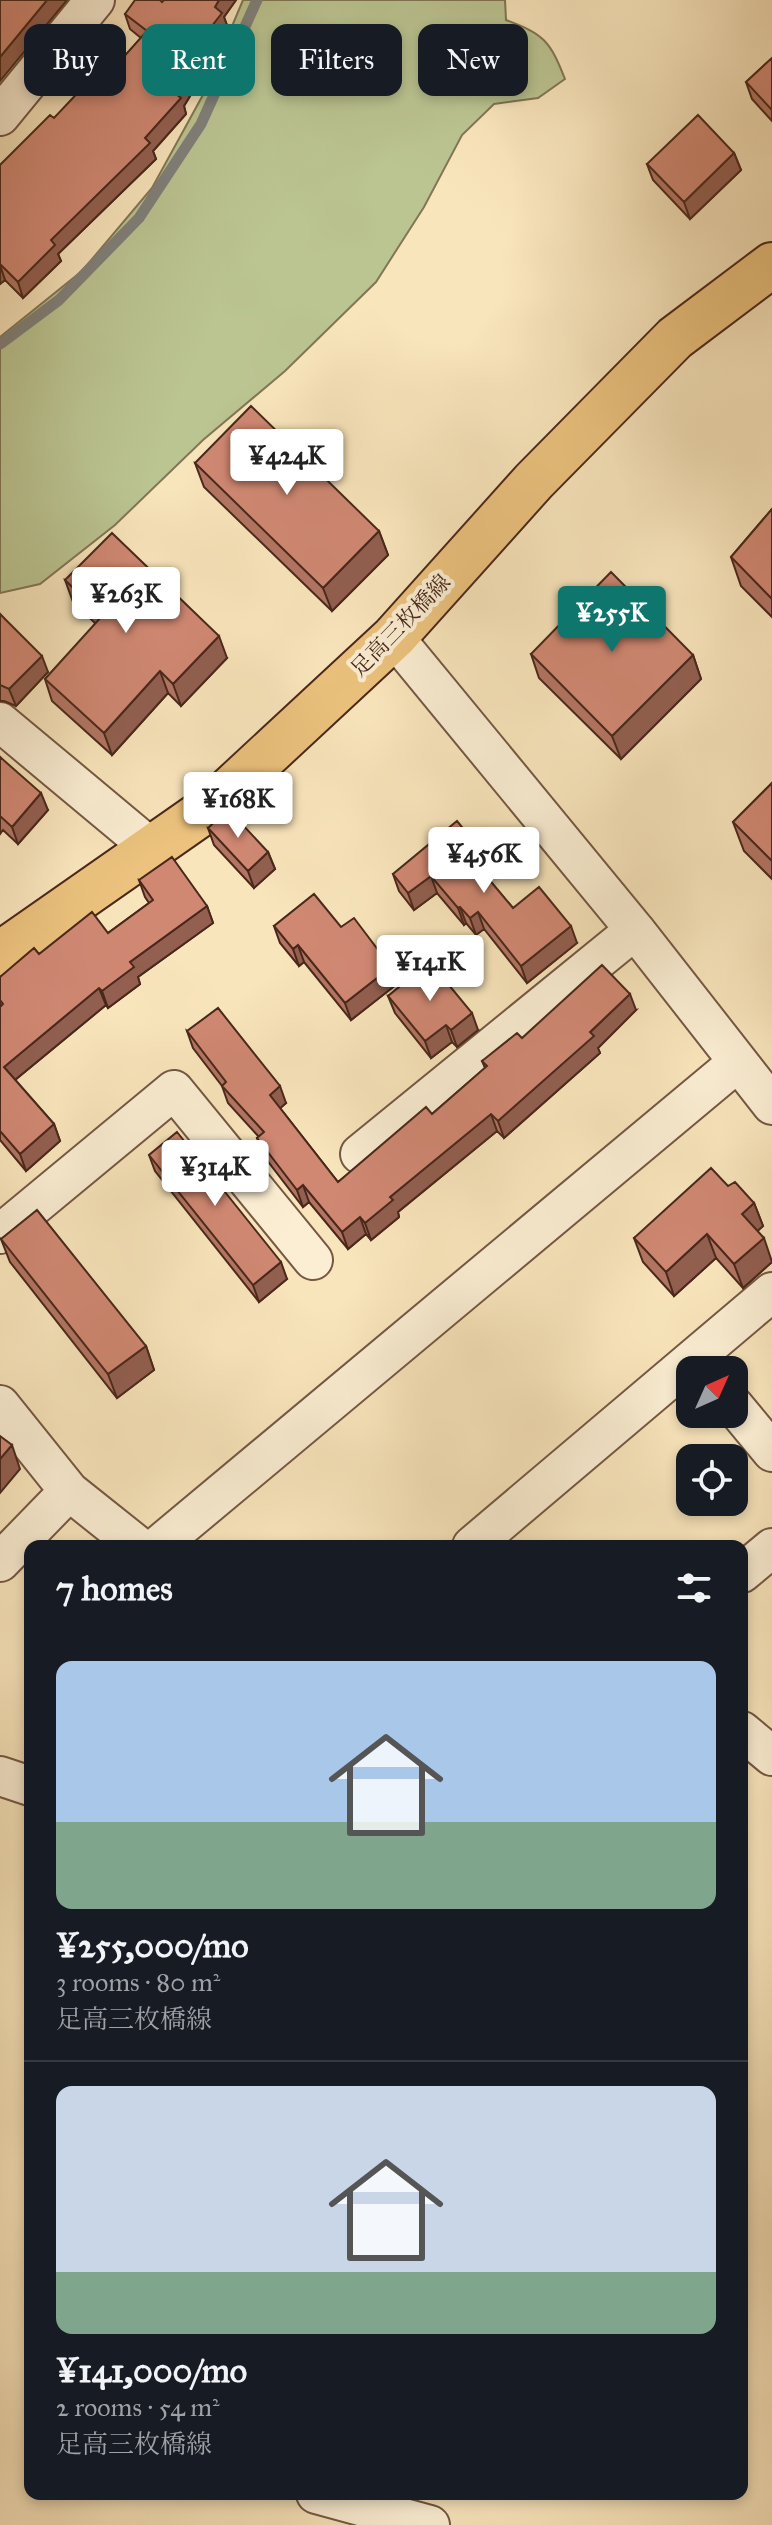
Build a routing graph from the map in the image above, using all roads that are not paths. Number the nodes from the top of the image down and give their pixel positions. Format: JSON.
{"nodes":[{"id":1,"x":95,"y":0,"type":"edge"},
{"id":2,"x":0,"y":116,"type":"edge"},
{"id":3,"x":772,"y":265,"type":"edge"},
{"id":4,"x":394,"y":637,"type":"junction"},
{"id":5,"x":0,"y":722,"type":"edge"},
{"id":6,"x":151,"y":848,"type":"junction"},
{"id":7,"x":635,"y":930,"type":"junction"},
{"id":8,"x":0,"y":954,"type":"edge"},
{"id":9,"x":738,"y":1062,"type":"junction"},
{"id":10,"x":772,"y":1105,"type":"edge"},
{"id":11,"x":360,"y":1154,"type":"dead end"},
{"id":12,"x":0,"y":1234,"type":"edge"},
{"id":13,"x":313,"y":1260,"type":"dead end"},
{"id":14,"x":772,"y":1292,"type":"edge"},
{"id":15,"x":708,"y":1356,"type":"edge"},
{"id":16,"x":676,"y":1383,"type":"edge"},
{"id":17,"x":0,"y":1405,"type":"edge"},
{"id":18,"x":748,"y":1423,"type":"edge"},
{"id":19,"x":772,"y":1452,"type":"edge"},
{"id":20,"x":69,"y":1491,"type":"junction"},
{"id":21,"x":130,"y":1540,"type":"edge"},
{"id":22,"x":165,"y":1540,"type":"edge"},
{"id":23,"x":480,"y":1540,"type":"edge"},
{"id":24,"x":772,"y":1548,"type":"edge"},
{"id":25,"x":0,"y":1562,"type":"edge"},
{"id":26,"x":748,"y":1568,"type":"edge"},
{"id":27,"x":748,"y":1736,"type":"edge"},
{"id":28,"x":772,"y":1756,"type":"edge"},
{"id":29,"x":0,"y":1776,"type":"edge"},
{"id":30,"x":24,"y":1784,"type":"edge"},
{"id":31,"x":338,"y":2500,"type":"edge"},
{"id":32,"x":430,"y":2525,"type":"edge"}],
"edges":[{"from":1,"to":2,"type":"street"},
{"from":3,"to":4,"type":"main road","name":"足高三枚橋線"},
{"from":4,"to":6,"type":"main road","name":"足高三枚橋線"},
{"from":4,"to":7,"type":"street"},
{"from":5,"to":6,"type":"street"},
{"from":6,"to":8,"type":"main road","name":"足高三枚橋線"},
{"from":7,"to":9,"type":"street"},
{"from":7,"to":11,"type":"street"},
{"from":9,"to":10,"type":"street"},
{"from":9,"to":22,"type":"street"},
{"from":12,"to":13,"type":"street"},
{"from":14,"to":15,"type":"street"},
{"from":16,"to":23,"type":"street"},
{"from":17,"to":20,"type":"street"},
{"from":18,"to":19,"type":"street"},
{"from":20,"to":21,"type":"street"},
{"from":20,"to":25,"type":"street"},
{"from":24,"to":26,"type":"street"},
{"from":27,"to":28,"type":"street"},
{"from":29,"to":30,"type":"street"},
{"from":31,"to":32,"type":"street"}]}
